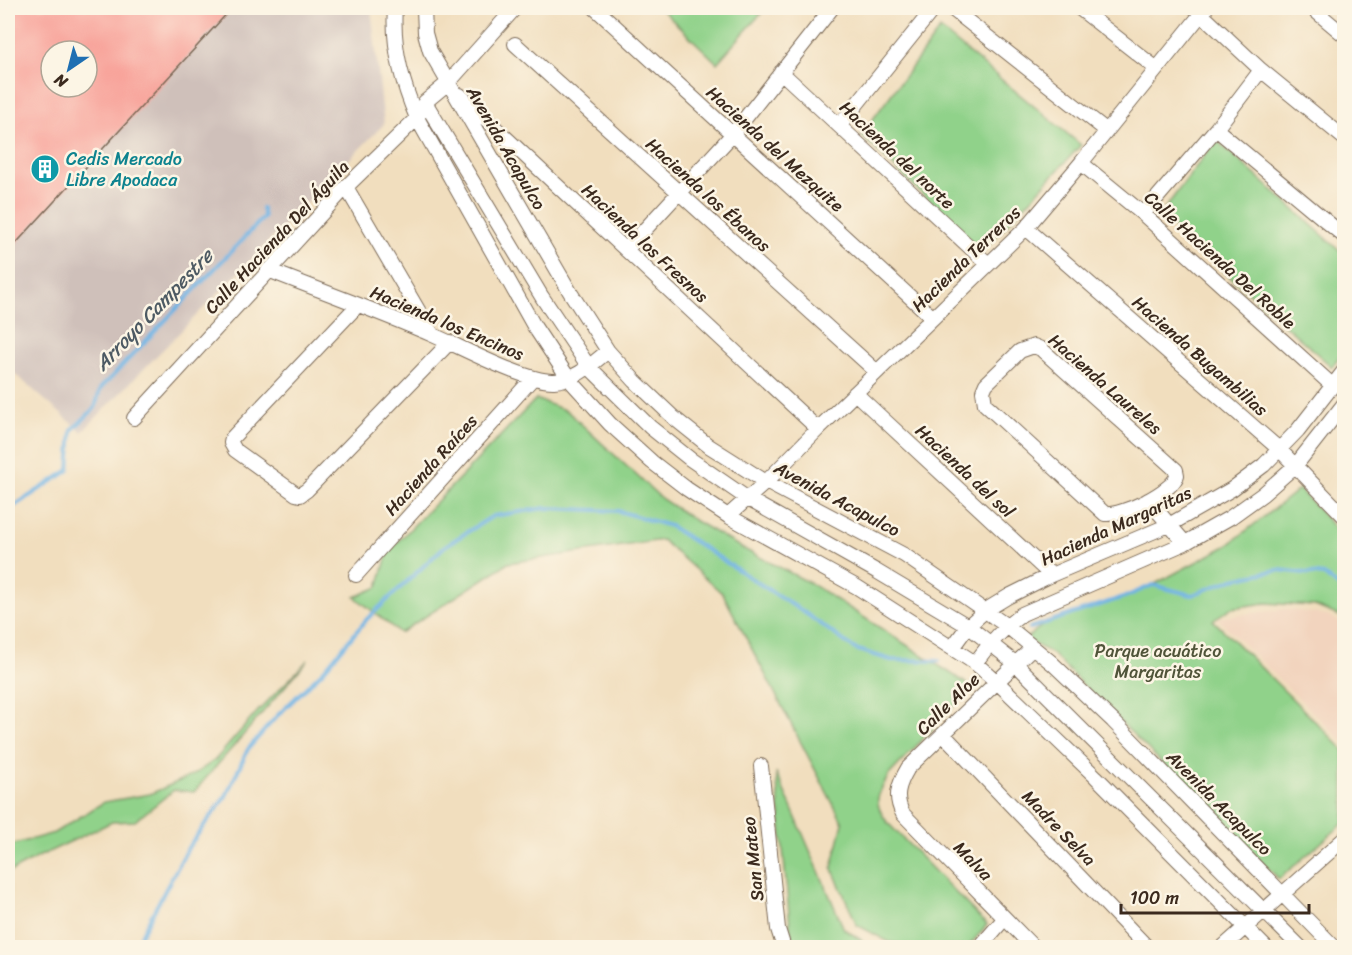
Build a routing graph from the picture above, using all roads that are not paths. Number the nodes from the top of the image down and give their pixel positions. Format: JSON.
{"nodes":[{"id":1,"x":395,"y":8,"type":"edge"},
{"id":2,"x":423,"y":8,"type":"edge"},
{"id":3,"x":515,"y":8,"type":"edge"},
{"id":4,"x":595,"y":8,"type":"edge"},
{"id":5,"x":832,"y":8,"type":"edge"},
{"id":6,"x":934,"y":8,"type":"edge"},
{"id":7,"x":951,"y":8,"type":"edge"},
{"id":8,"x":1079,"y":8,"type":"edge"},
{"id":9,"x":1312,"y":8,"type":"edge"},
{"id":10,"x":1201,"y":10,"type":"edge"},
{"id":11,"x":1344,"y":35,"type":"edge"},
{"id":12,"x":515,"y":44,"type":"dead end"},
{"id":13,"x":1156,"y":69,"type":"junction"},
{"id":14,"x":1261,"y":70,"type":"junction"},
{"id":15,"x":781,"y":72,"type":"junction"},
{"id":16,"x":448,"y":83,"type":"junction"},
{"id":17,"x":425,"y":102,"type":"junction"},
{"id":18,"x":417,"y":118,"type":"junction"},
{"id":19,"x":840,"y":125,"type":"junction"},
{"id":20,"x":1216,"y":129,"type":"junction"},
{"id":21,"x":1107,"y":131,"type":"junction"},
{"id":22,"x":732,"y":135,"type":"junction"},
{"id":23,"x":1344,"y":138,"type":"edge"},
{"id":24,"x":1081,"y":163,"type":"junction"},
{"id":25,"x":346,"y":187,"type":"junction"},
{"id":26,"x":678,"y":192,"type":"junction"},
{"id":27,"x":1143,"y":214,"type":"junction"},
{"id":28,"x":1026,"y":228,"type":"junction"},
{"id":29,"x":1344,"y":236,"type":"edge"},
{"id":30,"x":626,"y":250,"type":"junction"},
{"id":31,"x":988,"y":264,"type":"junction"},
{"id":32,"x":268,"y":270,"type":"junction"},
{"id":33,"x":358,"y":305,"type":"junction"},
{"id":34,"x":932,"y":317,"type":"junction"},
{"id":35,"x":432,"y":334,"type":"junction"},
{"id":36,"x":450,"y":342,"type":"junction"},
{"id":37,"x":608,"y":351,"type":"junction"},
{"id":38,"x":589,"y":367,"type":"junction"},
{"id":39,"x":1344,"y":371,"type":"edge"},
{"id":40,"x":877,"y":372,"type":"junction"},
{"id":41,"x":532,"y":378,"type":"junction"},
{"id":42,"x":569,"y":379,"type":"junction"},
{"id":43,"x":1333,"y":386,"type":"junction"},
{"id":44,"x":855,"y":393,"type":"junction"},
{"id":45,"x":1344,"y":404,"type":"edge"},
{"id":46,"x":134,"y":418,"type":"dead end"},
{"id":47,"x":818,"y":429,"type":"junction"},
{"id":48,"x":1279,"y":449,"type":"junction"},
{"id":49,"x":1296,"y":465,"type":"junction"},
{"id":50,"x":766,"y":482,"type":"junction"},
{"id":51,"x":748,"y":499,"type":"junction"},
{"id":52,"x":1149,"y":500,"type":"junction"},
{"id":53,"x":728,"y":516,"type":"junction"},
{"id":54,"x":1344,"y":516,"type":"edge"},
{"id":55,"x":1170,"y":525,"type":"junction"},
{"id":56,"x":1185,"y":543,"type":"junction"},
{"id":57,"x":1051,"y":575,"type":"junction"},
{"id":58,"x":356,"y":576,"type":"dead end"},
{"id":59,"x":986,"y":610,"type":"junction"},
{"id":60,"x":968,"y":626,"type":"junction"},
{"id":61,"x":1007,"y":626,"type":"junction"},
{"id":62,"x":990,"y":643,"type":"junction"},
{"id":63,"x":1033,"y":647,"type":"junction"},
{"id":64,"x":952,"y":648,"type":"junction"},
{"id":65,"x":975,"y":663,"type":"junction"},
{"id":66,"x":1015,"y":663,"type":"junction"},
{"id":67,"x":997,"y":682,"type":"junction"},
{"id":68,"x":943,"y":734,"type":"junction"},
{"id":69,"x":761,"y":766,"type":"dead end"},
{"id":70,"x":897,"y":793,"type":"joint"},
{"id":71,"x":1344,"y":839,"type":"edge"},
{"id":72,"x":1282,"y":893,"type":"junction"},
{"id":73,"x":1264,"y":909,"type":"junction"},
{"id":74,"x":1004,"y":919,"type":"junction"},
{"id":75,"x":1245,"y":926,"type":"junction"},
{"id":76,"x":784,"y":948,"type":"edge"},
{"id":77,"x":979,"y":948,"type":"edge"},
{"id":78,"x":1034,"y":948,"type":"edge"},
{"id":79,"x":1148,"y":948,"type":"edge"},
{"id":80,"x":1222,"y":948,"type":"edge"},
{"id":81,"x":1266,"y":948,"type":"edge"},
{"id":82,"x":1301,"y":948,"type":"edge"},
{"id":83,"x":1335,"y":948,"type":"edge"}],
"edges":[{"from":1,"to":18,"type":"street"},
{"from":2,"to":16,"type":"street","name":"Avenida Acapulco"},
{"from":3,"to":16,"type":"street","name":"Calle Hacienda Del Águila"},
{"from":4,"to":22,"type":"street","name":"Hacienda del Mezquite"},
{"from":5,"to":15,"type":"street"},
{"from":6,"to":19,"type":"street"},
{"from":7,"to":21,"type":"street"},
{"from":8,"to":13,"type":"street"},
{"from":9,"to":11,"type":"street"},
{"from":10,"to":13,"type":"street","name":"Hacienda Terreros"},
{"from":10,"to":14,"type":"street"},
{"from":12,"to":26,"type":"street","name":"Hacienda los Ébanos"},
{"from":13,"to":21,"type":"street","name":"Hacienda Terreros"},
{"from":14,"to":20,"type":"street"},
{"from":14,"to":23,"type":"street"},
{"from":15,"to":19,"type":"street","name":"Hacienda del norte"},
{"from":15,"to":22,"type":"street"},
{"from":16,"to":17,"type":"street","name":"Calle Hacienda Del Águila"},
{"from":16,"to":30,"type":"street","name":"Hacienda los Fresnos"},
{"from":16,"to":37,"type":"street","name":"Avenida Acapulco"},
{"from":17,"to":18,"type":"street","name":"Calle Hacienda Del Águila"},
{"from":17,"to":38,"type":"street"},
{"from":18,"to":25,"type":"street","name":"Calle Hacienda Del Águila"},
{"from":18,"to":42,"type":"street"},
{"from":19,"to":31,"type":"street","name":"Hacienda del norte"},
{"from":20,"to":27,"type":"street"},
{"from":20,"to":29,"type":"street"},
{"from":21,"to":24,"type":"street","name":"Hacienda Terreros"},
{"from":22,"to":26,"type":"street"},
{"from":22,"to":34,"type":"street","name":"Hacienda del Mezquite"},
{"from":24,"to":27,"type":"street","name":"Calle Hacienda Del Roble"},
{"from":24,"to":28,"type":"street","name":"Hacienda Terreros"},
{"from":25,"to":32,"type":"street","name":"Calle Hacienda Del Águila"},
{"from":25,"to":35,"type":"street"},
{"from":26,"to":30,"type":"street"},
{"from":26,"to":40,"type":"street","name":"Hacienda los Ébanos"},
{"from":27,"to":43,"type":"street","name":"Calle Hacienda Del Roble"},
{"from":28,"to":31,"type":"street","name":"Hacienda Terreros"},
{"from":28,"to":48,"type":"street","name":"Hacienda Bugambilias"},
{"from":30,"to":47,"type":"street","name":"Hacienda los Fresnos"},
{"from":31,"to":34,"type":"street","name":"Hacienda Terreros"},
{"from":32,"to":33,"type":"street","name":"Hacienda los Encinos"},
{"from":32,"to":46,"type":"street","name":"Calle Hacienda Del Águila"},
{"from":33,"to":35,"type":"street","name":"Hacienda los Encinos"},
{"from":33,"to":36,"type":"street"},
{"from":34,"to":40,"type":"street","name":"Hacienda Terreros"},
{"from":35,"to":36,"type":"street","name":"Hacienda los Encinos"},
{"from":36,"to":41,"type":"street","name":"Hacienda los Encinos"},
{"from":37,"to":38,"type":"street"},
{"from":37,"to":50,"type":"street","name":"Avenida Acapulco"},
{"from":38,"to":42,"type":"street"},
{"from":38,"to":51,"type":"street"},
{"from":39,"to":43,"type":"street","name":"Hacienda Margaritas"},
{"from":40,"to":44,"type":"street","name":"Hacienda Terreros"},
{"from":41,"to":42,"type":"street","name":"Hacienda los Encinos"},
{"from":41,"to":58,"type":"street","name":"Hacienda Raíces"},
{"from":42,"to":53,"type":"street"},
{"from":43,"to":48,"type":"street","name":"Hacienda Margaritas"},
{"from":44,"to":47,"type":"street","name":"Hacienda Terreros"},
{"from":44,"to":57,"type":"street","name":"Hacienda del sol"},
{"from":45,"to":49,"type":"street"},
{"from":47,"to":50,"type":"street","name":"Hacienda Terreros"},
{"from":48,"to":49,"type":"street","name":"Hacienda Bugambilias"},
{"from":48,"to":55,"type":"street","name":"Hacienda Margaritas"},
{"from":49,"to":54,"type":"street","name":"Hacienda Bugambilias"},
{"from":49,"to":56,"type":"street"},
{"from":50,"to":51,"type":"street","name":"Hacienda Terreros"},
{"from":50,"to":59,"type":"street","name":"Avenida Acapulco"},
{"from":51,"to":53,"type":"street","name":"Hacienda Terreros"},
{"from":51,"to":60,"type":"street"},
{"from":52,"to":52,"type":"street","name":"Hacienda Laureles"},
{"from":52,"to":55,"type":"street"},
{"from":53,"to":64,"type":"street"},
{"from":55,"to":56,"type":"street"},
{"from":55,"to":57,"type":"street","name":"Hacienda Margaritas"},
{"from":56,"to":61,"type":"street"},
{"from":57,"to":59,"type":"street","name":"Hacienda Margaritas"},
{"from":59,"to":60,"type":"street","name":"Hacienda Margaritas"},
{"from":59,"to":61,"type":"street","name":"Avenida Acapulco"},
{"from":60,"to":62,"type":"street"},
{"from":60,"to":64,"type":"street","name":"Hacienda Margaritas"},
{"from":61,"to":62,"type":"street"},
{"from":61,"to":63,"type":"street","name":"Avenida Acapulco"},
{"from":62,"to":65,"type":"street"},
{"from":62,"to":66,"type":"street"},
{"from":63,"to":66,"type":"street","name":"Calle Aloe"},
{"from":63,"to":72,"type":"street","name":"Avenida Acapulco"},
{"from":64,"to":65,"type":"street"},
{"from":65,"to":67,"type":"street"},
{"from":66,"to":67,"type":"street","name":"Calle Aloe"},
{"from":66,"to":73,"type":"street"},
{"from":67,"to":68,"type":"street","name":"Calle Aloe"},
{"from":67,"to":75,"type":"street"},
{"from":68,"to":70,"type":"street","name":"Calle Aloe"},
{"from":68,"to":79,"type":"street","name":"Madre Selva"},
{"from":69,"to":76,"type":"street","name":"San Mateo"},
{"from":70,"to":74,"type":"street","name":"Malva"},
{"from":71,"to":72,"type":"street"},
{"from":72,"to":73,"type":"street"},
{"from":72,"to":83,"type":"street","name":"Avenida Acapulco"},
{"from":73,"to":75,"type":"street"},
{"from":73,"to":82,"type":"street"},
{"from":74,"to":77,"type":"street"},
{"from":74,"to":78,"type":"street","name":"Malva"},
{"from":75,"to":80,"type":"street"},
{"from":75,"to":81,"type":"street"}]}
